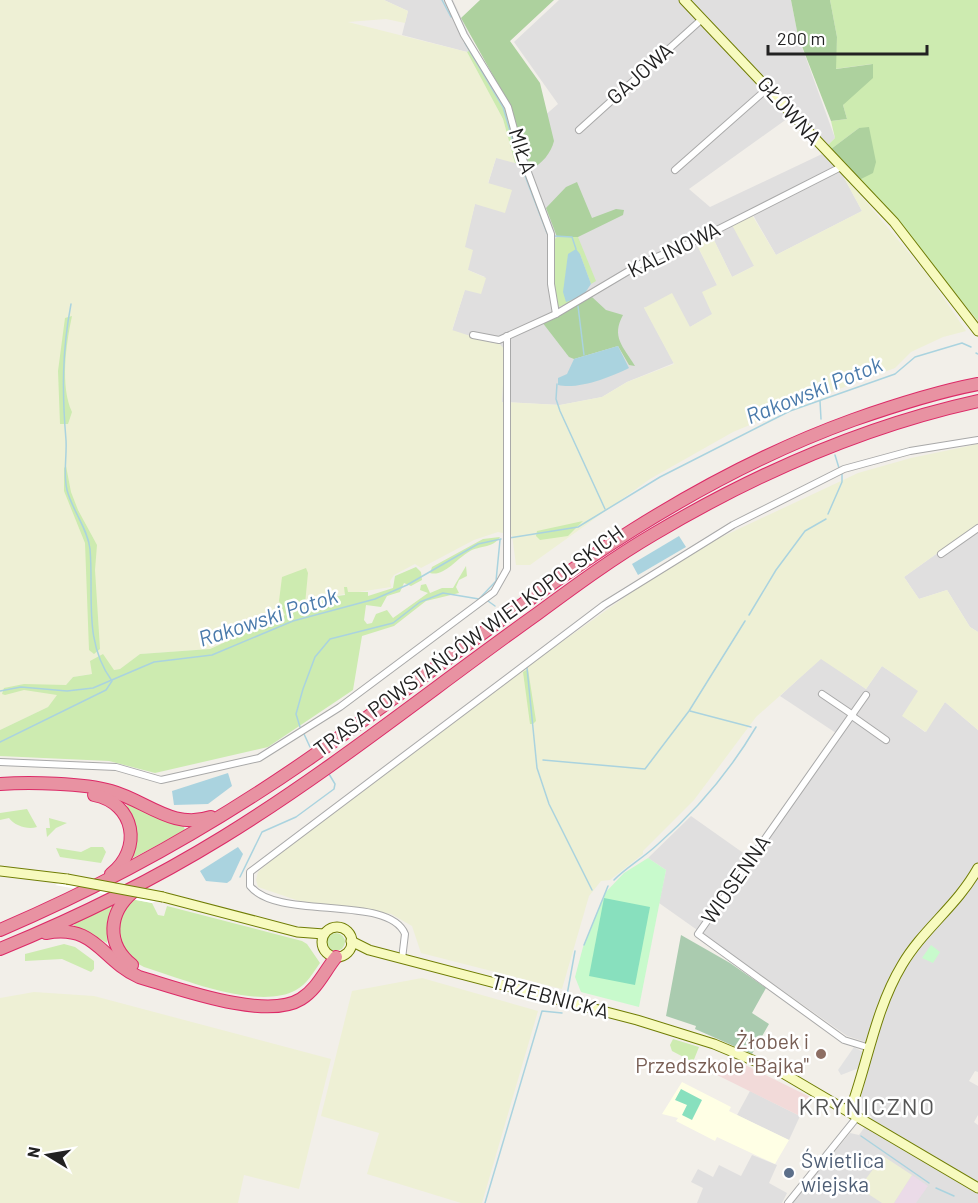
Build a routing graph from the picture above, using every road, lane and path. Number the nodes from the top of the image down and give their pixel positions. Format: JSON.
{"nodes":[{"id":1,"x":448,"y":0,"type":"edge"},
{"id":2,"x":684,"y":0,"type":"edge"},
{"id":3,"x":702,"y":19,"type":"junction"},
{"id":4,"x":768,"y":88,"type":"junction"},
{"id":5,"x":579,"y":130,"type":"dead end"},
{"id":6,"x":841,"y":167,"type":"junction"},
{"id":7,"x":675,"y":170,"type":"dead end"},
{"id":8,"x":556,"y":314,"type":"junction"},
{"id":9,"x":978,"y":331,"type":"edge"},
{"id":10,"x":473,"y":335,"type":"dead end"},
{"id":11,"x":507,"y":336,"type":"junction"},
{"id":12,"x":978,"y":384,"type":"edge"},
{"id":13,"x":978,"y":401,"type":"edge"},
{"id":14,"x":978,"y":440,"type":"edge"},
{"id":15,"x":978,"y":528,"type":"edge"},
{"id":16,"x":941,"y":554,"type":"dead end"},
{"id":17,"x":822,"y":694,"type":"dead end"},
{"id":18,"x":866,"y":695,"type":"dead end"},
{"id":19,"x":852,"y":715,"type":"junction"},
{"id":20,"x":886,"y":740,"type":"dead end"},
{"id":21,"x":0,"y":762,"type":"edge"},
{"id":22,"x":0,"y":784,"type":"edge"},
{"id":23,"x":0,"y":791,"type":"edge"},
{"id":24,"x":240,"y":805,"type":"junction"},
{"id":25,"x":978,"y":868,"type":"edge"},
{"id":26,"x":0,"y":871,"type":"edge"},
{"id":27,"x":145,"y":882,"type":"junction"},
{"id":28,"x":85,"y":893,"type":"junction"},
{"id":29,"x":0,"y":930,"type":"edge"},
{"id":30,"x":36,"y":935,"type":"junction"},
{"id":31,"x":350,"y":946,"type":"junction"},
{"id":32,"x":327,"y":947,"type":"junction"},
{"id":33,"x":0,"y":949,"type":"edge"},
{"id":34,"x":402,"y":959,"type":"junction"},
{"id":35,"x":870,"y":1048,"type":"junction"},
{"id":36,"x":854,"y":1114,"type":"junction"},
{"id":37,"x":978,"y":1188,"type":"edge"},
{"id":38,"x":788,"y":1203,"type":"edge"}],
"edges":[{"from":1,"to":8,"type":"street","name":"MIŁA"},
{"from":2,"to":3,"type":"main road","name":"GŁÓWNA"},
{"from":3,"to":4,"type":"main road","name":"GŁÓWNA"},
{"from":3,"to":5,"type":"street","name":"GAJOWA"},
{"from":4,"to":6,"type":"main road","name":"GŁÓWNA"},
{"from":4,"to":7,"type":"street"},
{"from":6,"to":8,"type":"street","name":"KALINOWA"},
{"from":6,"to":9,"type":"main road","name":"GŁÓWNA"},
{"from":8,"to":11,"type":"street","name":"KALINOWA"},
{"from":10,"to":11,"type":"street"},
{"from":11,"to":21,"type":"street"},
{"from":12,"to":24,"type":"highway","name":"TRASA POWSTAŃCÓW WIELKOPOLSKICH"},
{"from":13,"to":27,"type":"highway","name":"TRASA POWSTAŃCÓW WIELKOPOLSKICH"},
{"from":14,"to":34,"type":"street"},
{"from":15,"to":16,"type":"street"},
{"from":17,"to":19,"type":"street"},
{"from":18,"to":19,"type":"street","name":"WIOSENNA"},
{"from":19,"to":20,"type":"street"},
{"from":19,"to":35,"type":"street","name":"WIOSENNA"},
{"from":22,"to":24,"type":"highway"},
{"from":23,"to":28,"type":"highway"},
{"from":24,"to":28,"type":"highway","name":"TRASA POWSTAŃCÓW WIELKOPOLSKICH"},
{"from":25,"to":35,"type":"main road"},
{"from":26,"to":32,"type":"main road","bridge":true},
{"from":27,"to":30,"type":"highway","name":"TRASA POWSTAŃCÓW WIELKOPOLSKICH"},
{"from":27,"to":32,"type":"highway"},
{"from":28,"to":29,"type":"highway","name":"TRASA POWSTAŃCÓW WIELKOPOLSKICH"},
{"from":30,"to":32,"type":"highway"},
{"from":30,"to":33,"type":"highway","name":"TRASA POWSTAŃCÓW WIELKOPOLSKICH"},
{"from":31,"to":32,"type":"main road"},
{"from":31,"to":32,"type":"main road"},
{"from":31,"to":34,"type":"main road","name":"TRZEBNICKA"},
{"from":34,"to":36,"type":"main road","name":"TRZEBNICKA"},
{"from":35,"to":36,"type":"main road"},
{"from":36,"to":37,"type":"main road","name":"TRZEBNICKA"},
{"from":36,"to":38,"type":"street"}]}
